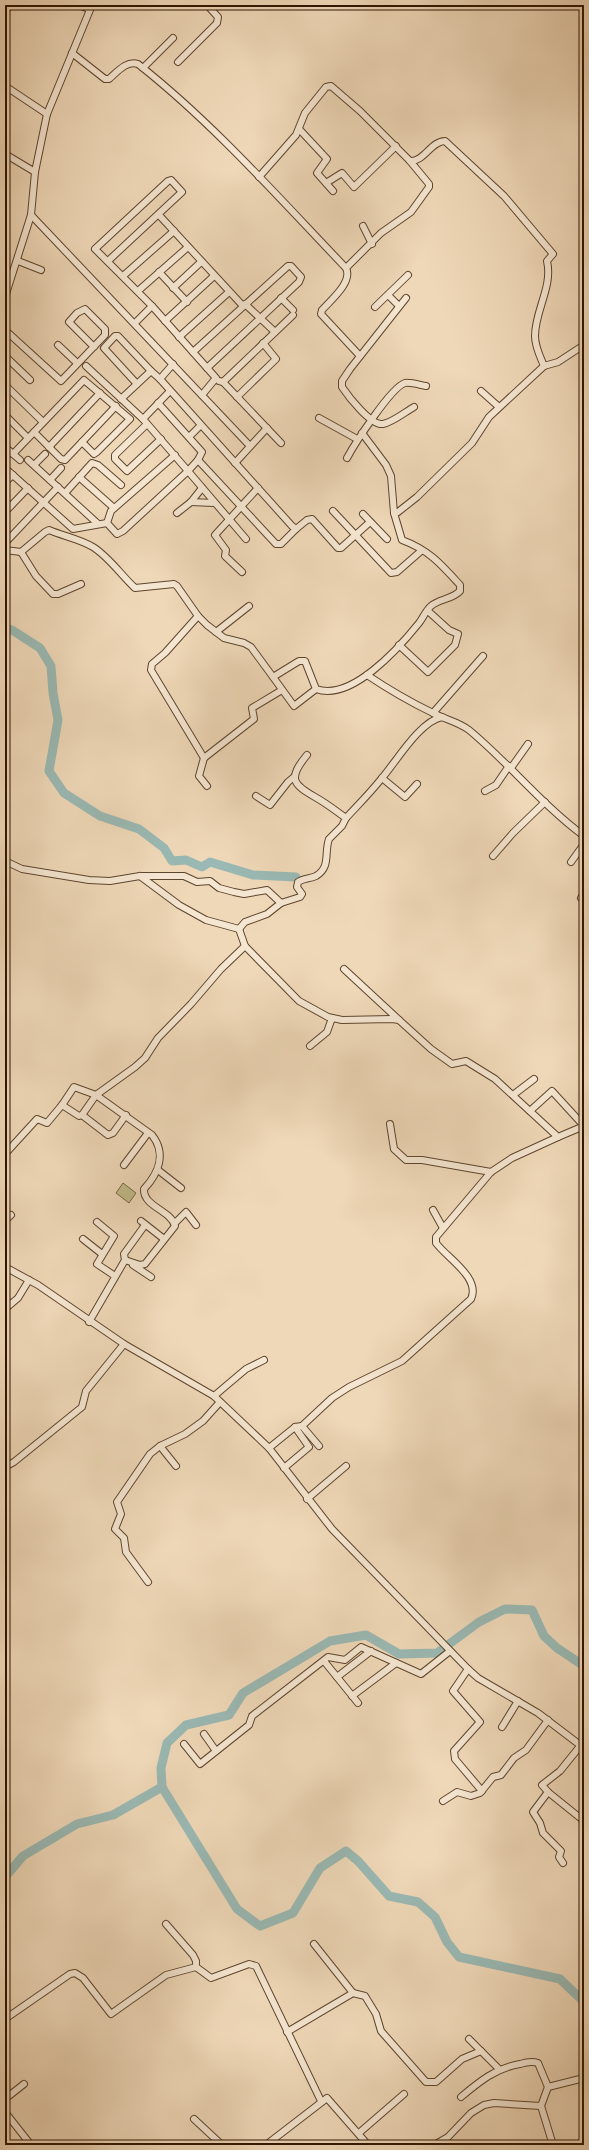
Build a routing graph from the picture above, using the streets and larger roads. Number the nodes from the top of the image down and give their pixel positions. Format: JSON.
{"nodes":[{"id":1,"x":10,"y":5,"type":"edge"},
{"id":2,"x":79,"y":5,"type":"edge"},
{"id":3,"x":207,"y":5,"type":"edge"},
{"id":4,"x":90,"y":7,"type":"edge"},
{"id":5,"x":5,"y":12,"type":"edge"},
{"id":6,"x":173,"y":38,"type":"dead end"},
{"id":7,"x":72,"y":53,"type":"junction"},
{"id":8,"x":178,"y":62,"type":"dead end"},
{"id":9,"x":143,"y":68,"type":"junction"},
{"id":10,"x":5,"y":86,"type":"edge"},
{"id":11,"x":48,"y":114,"type":"junction"},
{"id":12,"x":300,"y":130,"type":"junction"},
{"id":13,"x":396,"y":146,"type":"junction"},
{"id":14,"x":5,"y":154,"type":"edge"},
{"id":15,"x":410,"y":161,"type":"junction"},
{"id":16,"x":36,"y":172,"type":"junction"},
{"id":17,"x":259,"y":178,"type":"junction"},
{"id":18,"x":326,"y":183,"type":"junction"},
{"id":19,"x":333,"y":190,"type":"dead end"},
{"id":20,"x":32,"y":215,"type":"junction"},
{"id":21,"x":159,"y":215,"type":"junction"},
{"id":22,"x":363,"y":226,"type":"dead end"},
{"id":23,"x":174,"y":231,"type":"junction"},
{"id":24,"x":372,"y":244,"type":"junction"},
{"id":25,"x":188,"y":247,"type":"junction"},
{"id":26,"x":18,"y":261,"type":"junction"},
{"id":27,"x":108,"y":261,"type":"junction"},
{"id":28,"x":202,"y":262,"type":"junction"},
{"id":29,"x":346,"y":268,"type":"junction"},
{"id":30,"x":41,"y":270,"type":"dead end"},
{"id":31,"x":159,"y":272,"type":"junction"},
{"id":32,"x":408,"y":275,"type":"dead end"},
{"id":33,"x":123,"y":276,"type":"junction"},
{"id":34,"x":214,"y":276,"type":"junction"},
{"id":35,"x":7,"y":282,"type":"edge"},
{"id":36,"x":173,"y":288,"type":"junction"},
{"id":37,"x":138,"y":291,"type":"junction"},
{"id":38,"x":229,"y":292,"type":"junction"},
{"id":39,"x":388,"y":295,"type":"junction"},
{"id":40,"x":5,"y":297,"type":"edge"},
{"id":41,"x":281,"y":298,"type":"junction"},
{"id":42,"x":406,"y":298,"type":"dead end"},
{"id":43,"x":187,"y":302,"type":"junction"},
{"id":44,"x":244,"y":304,"type":"junction"},
{"id":45,"x":152,"y":306,"type":"junction"},
{"id":46,"x":399,"y":306,"type":"junction"},
{"id":47,"x":375,"y":307,"type":"dead end"},
{"id":48,"x":260,"y":318,"type":"junction"},
{"id":49,"x":165,"y":321,"type":"junction"},
{"id":50,"x":135,"y":324,"type":"junction"},
{"id":51,"x":5,"y":330,"type":"edge"},
{"id":52,"x":275,"y":332,"type":"junction"},
{"id":53,"x":180,"y":337,"type":"junction"},
{"id":54,"x":263,"y":343,"type":"junction"},
{"id":55,"x":58,"y":345,"type":"dead end"},
{"id":56,"x":584,"y":345,"type":"edge"},
{"id":57,"x":94,"y":347,"type":"junction"},
{"id":58,"x":193,"y":352,"type":"junction"},
{"id":59,"x":5,"y":356,"type":"edge"},
{"id":60,"x":360,"y":356,"type":"junction"},
{"id":61,"x":77,"y":363,"type":"junction"},
{"id":62,"x":173,"y":364,"type":"junction"},
{"id":63,"x":86,"y":366,"type":"dead end"},
{"id":64,"x":544,"y":366,"type":"junction"},
{"id":65,"x":207,"y":368,"type":"junction"},
{"id":66,"x":151,"y":371,"type":"junction"},
{"id":67,"x":160,"y":379,"type":"junction"},
{"id":68,"x":30,"y":380,"type":"dead end"},
{"id":69,"x":215,"y":381,"type":"junction"},
{"id":70,"x":223,"y":382,"type":"junction"},
{"id":71,"x":137,"y":384,"type":"junction"},
{"id":72,"x":5,"y":385,"type":"edge"},
{"id":73,"x":426,"y":386,"type":"dead end"},
{"id":74,"x":170,"y":391,"type":"junction"},
{"id":75,"x":481,"y":391,"type":"dead end"},
{"id":76,"x":100,"y":393,"type":"junction"},
{"id":77,"x":202,"y":394,"type":"junction"},
{"id":78,"x":237,"y":397,"type":"junction"},
{"id":79,"x":121,"y":399,"type":"junction"},
{"id":80,"x":158,"y":403,"type":"junction"},
{"id":81,"x":116,"y":406,"type":"junction"},
{"id":82,"x":414,"y":407,"type":"dead end"},
{"id":83,"x":499,"y":407,"type":"junction"},
{"id":84,"x":5,"y":415,"type":"edge"},
{"id":85,"x":320,"y":418,"type":"dead end"},
{"id":86,"x":372,"y":421,"type":"junction"},
{"id":87,"x":43,"y":422,"type":"junction"},
{"id":88,"x":145,"y":422,"type":"junction"},
{"id":89,"x":200,"y":426,"type":"junction"},
{"id":90,"x":267,"y":428,"type":"junction"},
{"id":91,"x":34,"y":432,"type":"junction"},
{"id":92,"x":362,"y":433,"type":"junction"},
{"id":93,"x":189,"y":437,"type":"junction"},
{"id":94,"x":28,"y":438,"type":"junction"},
{"id":95,"x":161,"y":439,"type":"junction"},
{"id":96,"x":357,"y":439,"type":"junction"},
{"id":97,"x":82,"y":442,"type":"junction"},
{"id":98,"x":281,"y":443,"type":"dead end"},
{"id":99,"x":250,"y":446,"type":"junction"},
{"id":100,"x":5,"y":447,"type":"edge"},
{"id":101,"x":49,"y":447,"type":"junction"},
{"id":102,"x":13,"y":454,"type":"junction"},
{"id":103,"x":45,"y":454,"type":"dead end"},
{"id":104,"x":175,"y":455,"type":"junction"},
{"id":105,"x":347,"y":458,"type":"dead end"},
{"id":106,"x":20,"y":460,"type":"dead end"},
{"id":107,"x":28,"y":460,"type":"dead end"},
{"id":108,"x":198,"y":460,"type":"junction"},
{"id":109,"x":235,"y":463,"type":"junction"},
{"id":110,"x":34,"y":465,"type":"junction"},
{"id":111,"x":5,"y":468,"type":"edge"},
{"id":112,"x":61,"y":468,"type":"dead end"},
{"id":113,"x":188,"y":471,"type":"junction"},
{"id":114,"x":13,"y":475,"type":"junction"},
{"id":115,"x":79,"y":477,"type":"junction"},
{"id":116,"x":50,"y":480,"type":"junction"},
{"id":117,"x":5,"y":482,"type":"edge"},
{"id":118,"x":121,"y":485,"type":"dead end"},
{"id":119,"x":58,"y":487,"type":"junction"},
{"id":120,"x":28,"y":488,"type":"junction"},
{"id":121,"x":202,"y":488,"type":"junction"},
{"id":122,"x":258,"y":488,"type":"junction"},
{"id":123,"x":65,"y":494,"type":"junction"},
{"id":124,"x":43,"y":502,"type":"junction"},
{"id":125,"x":191,"y":502,"type":"junction"},
{"id":126,"x":214,"y":503,"type":"junction"},
{"id":127,"x":242,"y":506,"type":"junction"},
{"id":128,"x":114,"y":508,"type":"junction"},
{"id":129,"x":6,"y":511,"type":"dead end"},
{"id":130,"x":333,"y":511,"type":"dead end"},
{"id":131,"x":177,"y":513,"type":"dead end"},
{"id":132,"x":394,"y":513,"type":"junction"},
{"id":133,"x":363,"y":514,"type":"dead end"},
{"id":134,"x":229,"y":520,"type":"junction"},
{"id":135,"x":370,"y":522,"type":"junction"},
{"id":136,"x":97,"y":523,"type":"junction"},
{"id":137,"x":107,"y":523,"type":"junction"},
{"id":138,"x":296,"y":529,"type":"junction"},
{"id":139,"x":356,"y":536,"type":"junction"},
{"id":140,"x":246,"y":539,"type":"dead end"},
{"id":141,"x":387,"y":539,"type":"dead end"},
{"id":142,"x":5,"y":543,"type":"edge"},
{"id":143,"x":5,"y":550,"type":"edge"},
{"id":144,"x":421,"y":551,"type":"dead end"},
{"id":145,"x":21,"y":552,"type":"junction"},
{"id":146,"x":242,"y":572,"type":"dead end"},
{"id":147,"x":82,"y":584,"type":"dead end"},
{"id":148,"x":249,"y":606,"type":"dead end"},
{"id":149,"x":428,"y":611,"type":"junction"},
{"id":150,"x":198,"y":616,"type":"junction"},
{"id":151,"x":216,"y":632,"type":"junction"},
{"id":152,"x":399,"y":645,"type":"junction"},
{"id":153,"x":483,"y":656,"type":"dead end"},
{"id":154,"x":367,"y":675,"type":"junction"},
{"id":155,"x":273,"y":677,"type":"junction"},
{"id":156,"x":316,"y":689,"type":"junction"},
{"id":157,"x":282,"y":690,"type":"junction"},
{"id":158,"x":433,"y":714,"type":"junction"},
{"id":159,"x":442,"y":717,"type":"junction"},
{"id":160,"x":528,"y":744,"type":"dead end"},
{"id":161,"x":306,"y":755,"type":"dead end"},
{"id":162,"x":204,"y":758,"type":"junction"},
{"id":163,"x":510,"y":767,"type":"junction"},
{"id":164,"x":294,"y":777,"type":"junction"},
{"id":165,"x":382,"y":778,"type":"junction"},
{"id":166,"x":417,"y":784,"type":"dead end"},
{"id":167,"x":207,"y":786,"type":"dead end"},
{"id":168,"x":486,"y":791,"type":"dead end"},
{"id":169,"x":256,"y":796,"type":"dead end"},
{"id":170,"x":545,"y":802,"type":"junction"},
{"id":171,"x":346,"y":818,"type":"junction"},
{"id":172,"x":584,"y":836,"type":"edge"},
{"id":173,"x":584,"y":844,"type":"edge"},
{"id":174,"x":493,"y":856,"type":"dead end"},
{"id":175,"x":5,"y":861,"type":"edge"},
{"id":176,"x":571,"y":862,"type":"dead end"},
{"id":177,"x":140,"y":876,"type":"junction"},
{"id":178,"x":281,"y":904,"type":"junction"},
{"id":179,"x":239,"y":929,"type":"junction"},
{"id":180,"x":245,"y":946,"type":"junction"},
{"id":181,"x":344,"y":970,"type":"dead end"},
{"id":182,"x":332,"y":1018,"type":"junction"},
{"id":183,"x":399,"y":1020,"type":"junction"},
{"id":184,"x":310,"y":1046,"type":"dead end"},
{"id":185,"x":534,"y":1079,"type":"dead end"},
{"id":186,"x":96,"y":1095,"type":"junction"},
{"id":187,"x":513,"y":1095,"type":"junction"},
{"id":188,"x":62,"y":1105,"type":"junction"},
{"id":189,"x":530,"y":1111,"type":"junction"},
{"id":190,"x":82,"y":1115,"type":"junction"},
{"id":191,"x":126,"y":1115,"type":"junction"},
{"id":192,"x":390,"y":1124,"type":"dead end"},
{"id":193,"x":584,"y":1126,"type":"edge"},
{"id":194,"x":148,"y":1133,"type":"junction"},
{"id":195,"x":558,"y":1137,"type":"junction"},
{"id":196,"x":5,"y":1154,"type":"edge"},
{"id":197,"x":124,"y":1165,"type":"dead end"},
{"id":198,"x":158,"y":1170,"type":"junction"},
{"id":199,"x":491,"y":1172,"type":"junction"},
{"id":200,"x":181,"y":1188,"type":"dead end"},
{"id":201,"x":433,"y":1210,"type":"dead end"},
{"id":202,"x":11,"y":1215,"type":"dead end"},
{"id":203,"x":5,"y":1221,"type":"edge"},
{"id":204,"x":97,"y":1222,"type":"dead end"},
{"id":205,"x":175,"y":1223,"type":"junction"},
{"id":206,"x":196,"y":1225,"type":"dead end"},
{"id":207,"x":443,"y":1228,"type":"junction"},
{"id":208,"x":83,"y":1239,"type":"dead end"},
{"id":209,"x":164,"y":1239,"type":"junction"},
{"id":210,"x":102,"y":1254,"type":"junction"},
{"id":211,"x":125,"y":1260,"type":"junction"},
{"id":212,"x":5,"y":1267,"type":"edge"},
{"id":213,"x":116,"y":1276,"type":"junction"},
{"id":214,"x":151,"y":1277,"type":"dead end"},
{"id":215,"x":29,"y":1280,"type":"junction"},
{"id":216,"x":5,"y":1309,"type":"edge"},
{"id":217,"x":90,"y":1322,"type":"junction"},
{"id":218,"x":124,"y":1344,"type":"junction"},
{"id":219,"x":264,"y":1360,"type":"dead end"},
{"id":220,"x":214,"y":1396,"type":"junction"},
{"id":221,"x":220,"y":1402,"type":"junction"},
{"id":222,"x":302,"y":1426,"type":"junction"},
{"id":223,"x":295,"y":1427,"type":"junction"},
{"id":224,"x":160,"y":1446,"type":"junction"},
{"id":225,"x":319,"y":1446,"type":"dead end"},
{"id":226,"x":269,"y":1448,"type":"junction"},
{"id":227,"x":176,"y":1466,"type":"dead end"},
{"id":228,"x":346,"y":1466,"type":"dead end"},
{"id":229,"x":5,"y":1467,"type":"edge"},
{"id":230,"x":284,"y":1468,"type":"junction"},
{"id":231,"x":307,"y":1499,"type":"junction"},
{"id":232,"x":148,"y":1582,"type":"dead end"},
{"id":233,"x":449,"y":1650,"type":"junction"},
{"id":234,"x":371,"y":1651,"type":"junction"},
{"id":235,"x":324,"y":1661,"type":"junction"},
{"id":236,"x":396,"y":1663,"type":"junction"},
{"id":237,"x":468,"y":1669,"type":"junction"},
{"id":238,"x":337,"y":1677,"type":"junction"},
{"id":239,"x":352,"y":1696,"type":"junction"},
{"id":240,"x":518,"y":1701,"type":"junction"},
{"id":241,"x":358,"y":1704,"type":"dead end"},
{"id":242,"x":548,"y":1720,"type":"junction"},
{"id":243,"x":502,"y":1727,"type":"dead end"},
{"id":244,"x":204,"y":1734,"type":"dead end"},
{"id":245,"x":184,"y":1744,"type":"dead end"},
{"id":246,"x":582,"y":1747,"type":"edge"},
{"id":247,"x":216,"y":1751,"type":"junction"},
{"id":248,"x":482,"y":1790,"type":"junction"},
{"id":249,"x":548,"y":1792,"type":"junction"},
{"id":250,"x":443,"y":1801,"type":"dead end"},
{"id":251,"x":584,"y":1821,"type":"edge"},
{"id":252,"x":563,"y":1863,"type":"dead end"},
{"id":253,"x":166,"y":1924,"type":"dead end"},
{"id":254,"x":314,"y":1944,"type":"dead end"},
{"id":255,"x":196,"y":1967,"type":"junction"},
{"id":256,"x":352,"y":1993,"type":"junction"},
{"id":257,"x":5,"y":2019,"type":"edge"},
{"id":258,"x":287,"y":2032,"type":"junction"},
{"id":259,"x":469,"y":2039,"type":"dead end"},
{"id":260,"x":481,"y":2051,"type":"junction"},
{"id":261,"x":499,"y":2069,"type":"junction"},
{"id":262,"x":584,"y":2078,"type":"edge"},
{"id":263,"x":24,"y":2084,"type":"dead end"},
{"id":264,"x":548,"y":2087,"type":"junction"},
{"id":265,"x":404,"y":2094,"type":"dead end"},
{"id":266,"x":461,"y":2097,"type":"dead end"},
{"id":267,"x":5,"y":2099,"type":"edge"},
{"id":268,"x":321,"y":2101,"type":"junction"},
{"id":269,"x":541,"y":2106,"type":"junction"},
{"id":270,"x":5,"y":2112,"type":"edge"},
{"id":271,"x":194,"y":2119,"type":"dead end"},
{"id":272,"x":359,"y":2133,"type":"junction"},
{"id":273,"x":31,"y":2145,"type":"edge"},
{"id":274,"x":222,"y":2145,"type":"edge"},
{"id":275,"x":266,"y":2145,"type":"edge"},
{"id":276,"x":368,"y":2145,"type":"edge"},
{"id":277,"x":434,"y":2145,"type":"edge"},
{"id":278,"x":553,"y":2145,"type":"edge"}],
"edges":[{"from":1,"to":5,"type":"street"},
{"from":2,"to":4,"type":"street"},
{"from":3,"to":8,"type":"street"},
{"from":4,"to":7,"type":"street"},
{"from":6,"to":9,"type":"street"},
{"from":7,"to":9,"type":"street"},
{"from":7,"to":11,"type":"street"},
{"from":9,"to":17,"type":"street"},
{"from":10,"to":11,"type":"street"},
{"from":11,"to":16,"type":"street"},
{"from":12,"to":13,"type":"street"},
{"from":12,"to":17,"type":"street"},
{"from":12,"to":18,"type":"street"},
{"from":13,"to":15,"type":"street"},
{"from":13,"to":18,"type":"street"},
{"from":14,"to":16,"type":"street"},
{"from":15,"to":24,"type":"street"},
{"from":15,"to":64,"type":"street"},
{"from":16,"to":20,"type":"street"},
{"from":17,"to":29,"type":"street"},
{"from":18,"to":19,"type":"street"},
{"from":20,"to":26,"type":"street"},
{"from":20,"to":50,"type":"street"},
{"from":21,"to":23,"type":"street"},
{"from":21,"to":27,"type":"street"},
{"from":21,"to":27,"type":"street"},
{"from":22,"to":24,"type":"street"},
{"from":23,"to":25,"type":"street"},
{"from":23,"to":33,"type":"street"},
{"from":24,"to":29,"type":"street"},
{"from":25,"to":28,"type":"street"},
{"from":25,"to":31,"type":"street"},
{"from":26,"to":30,"type":"street"},
{"from":26,"to":35,"type":"street"},
{"from":27,"to":33,"type":"street"},
{"from":28,"to":34,"type":"street"},
{"from":28,"to":36,"type":"street"},
{"from":29,"to":60,"type":"street"},
{"from":31,"to":36,"type":"street"},
{"from":31,"to":37,"type":"street"},
{"from":32,"to":39,"type":"street"},
{"from":33,"to":37,"type":"street"},
{"from":34,"to":38,"type":"street"},
{"from":34,"to":43,"type":"street"},
{"from":35,"to":40,"type":"street"},
{"from":36,"to":43,"type":"street"},
{"from":37,"to":45,"type":"street"},
{"from":38,"to":44,"type":"street"},
{"from":38,"to":53,"type":"street"},
{"from":39,"to":46,"type":"street"},
{"from":39,"to":47,"type":"street"},
{"from":41,"to":44,"type":"street"},
{"from":41,"to":48,"type":"street"},
{"from":41,"to":52,"type":"street"},
{"from":42,"to":46,"type":"street"},
{"from":43,"to":49,"type":"street"},
{"from":44,"to":48,"type":"street"},
{"from":44,"to":58,"type":"street"},
{"from":45,"to":49,"type":"street"},
{"from":45,"to":50,"type":"street"},
{"from":46,"to":60,"type":"street"},
{"from":48,"to":52,"type":"street"},
{"from":48,"to":65,"type":"street"},
{"from":49,"to":53,"type":"street"},
{"from":50,"to":62,"type":"street"},
{"from":51,"to":61,"type":"street"},
{"from":52,"to":54,"type":"street"},
{"from":53,"to":58,"type":"street"},
{"from":54,"to":70,"type":"street"},
{"from":54,"to":78,"type":"street"},
{"from":55,"to":61,"type":"street"},
{"from":56,"to":64,"type":"street"},
{"from":57,"to":57,"type":"street"},
{"from":57,"to":61,"type":"street"},
{"from":58,"to":65,"type":"street"},
{"from":59,"to":68,"type":"street"},
{"from":60,"to":86,"type":"street"},
{"from":62,"to":67,"type":"street"},
{"from":62,"to":77,"type":"street"},
{"from":63,"to":79,"type":"street"},
{"from":64,"to":83,"type":"street"},
{"from":65,"to":69,"type":"street"},
{"from":66,"to":67,"type":"street"},
{"from":66,"to":71,"type":"street"},
{"from":66,"to":71,"type":"street"},
{"from":67,"to":74,"type":"street"},
{"from":69,"to":70,"type":"street"},
{"from":69,"to":77,"type":"street"},
{"from":70,"to":78,"type":"street"},
{"from":71,"to":79,"type":"street"},
{"from":72,"to":87,"type":"street"},
{"from":73,"to":86,"type":"street"},
{"from":74,"to":80,"type":"street"},
{"from":74,"to":89,"type":"street"},
{"from":75,"to":83,"type":"street"},
{"from":76,"to":81,"type":"street"},
{"from":76,"to":87,"type":"street"},
{"from":76,"to":101,"type":"street"},
{"from":77,"to":99,"type":"street"},
{"from":78,"to":90,"type":"street"},
{"from":79,"to":88,"type":"street"},
{"from":80,"to":88,"type":"street"},
{"from":80,"to":93,"type":"street"},
{"from":81,"to":97,"type":"street"},
{"from":81,"to":97,"type":"street"},
{"from":82,"to":86,"type":"street"},
{"from":83,"to":132,"type":"street"},
{"from":84,"to":94,"type":"street"},
{"from":85,"to":96,"type":"street"},
{"from":86,"to":92,"type":"street"},
{"from":87,"to":91,"type":"street"},
{"from":88,"to":95,"type":"street"},
{"from":88,"to":95,"type":"street"},
{"from":89,"to":93,"type":"street"},
{"from":89,"to":109,"type":"street"},
{"from":90,"to":98,"type":"street"},
{"from":90,"to":99,"type":"street"},
{"from":91,"to":94,"type":"street"},
{"from":91,"to":101,"type":"street"},
{"from":92,"to":96,"type":"street"},
{"from":92,"to":132,"type":"street"},
{"from":93,"to":108,"type":"street"},
{"from":94,"to":102,"type":"street"},
{"from":95,"to":104,"type":"street"},
{"from":96,"to":105,"type":"street"},
{"from":97,"to":101,"type":"street"},
{"from":99,"to":109,"type":"street"},
{"from":100,"to":102,"type":"street"},
{"from":102,"to":106,"type":"street"},
{"from":103,"to":110,"type":"street"},
{"from":104,"to":113,"type":"street"},
{"from":104,"to":128,"type":"street"},
{"from":107,"to":110,"type":"street"},
{"from":108,"to":113,"type":"street"},
{"from":108,"to":127,"type":"street"},
{"from":109,"to":122,"type":"street"},
{"from":110,"to":116,"type":"street"},
{"from":111,"to":114,"type":"street"},
{"from":112,"to":116,"type":"street"},
{"from":113,"to":121,"type":"street"},
{"from":113,"to":137,"type":"street"},
{"from":114,"to":117,"type":"street"},
{"from":114,"to":120,"type":"street"},
{"from":115,"to":118,"type":"street"},
{"from":115,"to":123,"type":"street"},
{"from":115,"to":128,"type":"street"},
{"from":116,"to":119,"type":"street"},
{"from":119,"to":123,"type":"street"},
{"from":119,"to":124,"type":"street"},
{"from":120,"to":124,"type":"street"},
{"from":120,"to":129,"type":"street"},
{"from":121,"to":125,"type":"street"},
{"from":121,"to":126,"type":"street"},
{"from":122,"to":127,"type":"street"},
{"from":122,"to":138,"type":"street"},
{"from":123,"to":136,"type":"street"},
{"from":124,"to":136,"type":"street"},
{"from":124,"to":142,"type":"street"},
{"from":125,"to":126,"type":"street"},
{"from":125,"to":131,"type":"street"},
{"from":126,"to":134,"type":"street"},
{"from":127,"to":134,"type":"street"},
{"from":127,"to":138,"type":"street"},
{"from":128,"to":137,"type":"street"},
{"from":130,"to":139,"type":"street"},
{"from":132,"to":149,"type":"street"},
{"from":133,"to":135,"type":"street"},
{"from":134,"to":140,"type":"street"},
{"from":134,"to":146,"type":"street"},
{"from":135,"to":139,"type":"street"},
{"from":135,"to":141,"type":"street"},
{"from":136,"to":137,"type":"street"},
{"from":138,"to":139,"type":"street"},
{"from":139,"to":144,"type":"street"},
{"from":143,"to":145,"type":"street"},
{"from":145,"to":147,"type":"street"},
{"from":145,"to":150,"type":"street"},
{"from":148,"to":151,"type":"street"},
{"from":149,"to":152,"type":"street"},
{"from":149,"to":152,"type":"street"},
{"from":150,"to":151,"type":"street"},
{"from":150,"to":162,"type":"street"},
{"from":151,"to":155,"type":"street"},
{"from":152,"to":154,"type":"street"},
{"from":153,"to":158,"type":"street"},
{"from":154,"to":156,"type":"street"},
{"from":154,"to":158,"type":"street"},
{"from":155,"to":156,"type":"street"},
{"from":155,"to":157,"type":"street"},
{"from":156,"to":157,"type":"street"},
{"from":157,"to":162,"type":"street"},
{"from":158,"to":159,"type":"street"},
{"from":159,"to":163,"type":"street"},
{"from":159,"to":165,"type":"street"},
{"from":160,"to":163,"type":"street"},
{"from":161,"to":164,"type":"street"},
{"from":162,"to":167,"type":"street"},
{"from":163,"to":168,"type":"street"},
{"from":163,"to":170,"type":"street"},
{"from":164,"to":169,"type":"street"},
{"from":164,"to":171,"type":"street"},
{"from":165,"to":166,"type":"street"},
{"from":165,"to":171,"type":"street"},
{"from":170,"to":172,"type":"street"},
{"from":170,"to":174,"type":"street"},
{"from":171,"to":178,"type":"street"},
{"from":173,"to":176,"type":"street"},
{"from":175,"to":177,"type":"street"},
{"from":177,"to":178,"type":"street"},
{"from":177,"to":179,"type":"street"},
{"from":178,"to":179,"type":"street"},
{"from":179,"to":180,"type":"street"},
{"from":180,"to":182,"type":"street"},
{"from":180,"to":186,"type":"street"},
{"from":181,"to":183,"type":"street"},
{"from":182,"to":183,"type":"street"},
{"from":182,"to":184,"type":"street"},
{"from":183,"to":187,"type":"street"},
{"from":185,"to":187,"type":"street"},
{"from":186,"to":188,"type":"street"},
{"from":186,"to":190,"type":"street"},
{"from":186,"to":191,"type":"street"},
{"from":187,"to":189,"type":"street"},
{"from":188,"to":190,"type":"street"},
{"from":188,"to":196,"type":"street"},
{"from":189,"to":193,"type":"street"},
{"from":189,"to":195,"type":"street"},
{"from":190,"to":191,"type":"street"},
{"from":191,"to":194,"type":"street"},
{"from":192,"to":199,"type":"street"},
{"from":193,"to":195,"type":"street"},
{"from":194,"to":197,"type":"street"},
{"from":194,"to":198,"type":"street"},
{"from":195,"to":199,"type":"street"},
{"from":198,"to":200,"type":"street"},
{"from":198,"to":205,"type":"street"},
{"from":199,"to":207,"type":"street"},
{"from":201,"to":207,"type":"street"},
{"from":202,"to":203,"type":"street"},
{"from":204,"to":210,"type":"street"},
{"from":205,"to":206,"type":"street"},
{"from":205,"to":209,"type":"street"},
{"from":207,"to":222,"type":"street"},
{"from":208,"to":210,"type":"street"},
{"from":209,"to":211,"type":"street"},
{"from":209,"to":211,"type":"street"},
{"from":210,"to":213,"type":"street"},
{"from":211,"to":213,"type":"street"},
{"from":211,"to":214,"type":"street"},
{"from":212,"to":215,"type":"street"},
{"from":213,"to":217,"type":"street"},
{"from":215,"to":216,"type":"street"},
{"from":215,"to":217,"type":"street"},
{"from":217,"to":218,"type":"street"},
{"from":218,"to":220,"type":"street"},
{"from":218,"to":229,"type":"street"},
{"from":219,"to":220,"type":"street"},
{"from":220,"to":221,"type":"street"},
{"from":221,"to":224,"type":"street"},
{"from":221,"to":226,"type":"street"},
{"from":222,"to":223,"type":"street"},
{"from":222,"to":225,"type":"street"},
{"from":223,"to":226,"type":"street"},
{"from":223,"to":230,"type":"street"},
{"from":224,"to":227,"type":"street"},
{"from":224,"to":232,"type":"street"},
{"from":226,"to":230,"type":"street"},
{"from":228,"to":231,"type":"street"},
{"from":230,"to":231,"type":"street"},
{"from":231,"to":233,"type":"street"},
{"from":233,"to":236,"type":"street"},
{"from":233,"to":237,"type":"street"},
{"from":234,"to":235,"type":"street"},
{"from":234,"to":236,"type":"street"},
{"from":234,"to":238,"type":"street"},
{"from":235,"to":238,"type":"street"},
{"from":235,"to":247,"type":"street"},
{"from":236,"to":239,"type":"street"},
{"from":237,"to":240,"type":"street"},
{"from":237,"to":248,"type":"street"},
{"from":238,"to":239,"type":"street"},
{"from":239,"to":241,"type":"street"},
{"from":240,"to":242,"type":"street"},
{"from":240,"to":243,"type":"street"},
{"from":242,"to":246,"type":"street"},
{"from":242,"to":248,"type":"street"},
{"from":244,"to":247,"type":"street"},
{"from":245,"to":247,"type":"street"},
{"from":246,"to":249,"type":"street"},
{"from":248,"to":250,"type":"street"},
{"from":249,"to":251,"type":"street"},
{"from":249,"to":252,"type":"street"},
{"from":253,"to":255,"type":"street"},
{"from":254,"to":256,"type":"street"},
{"from":255,"to":257,"type":"street"},
{"from":255,"to":258,"type":"street"},
{"from":256,"to":258,"type":"street"},
{"from":256,"to":260,"type":"street"},
{"from":258,"to":268,"type":"street"},
{"from":259,"to":260,"type":"street"},
{"from":260,"to":261,"type":"street"},
{"from":261,"to":264,"type":"street"},
{"from":261,"to":266,"type":"street"},
{"from":262,"to":264,"type":"street"},
{"from":263,"to":267,"type":"street"},
{"from":264,"to":269,"type":"street"},
{"from":265,"to":272,"type":"street"},
{"from":268,"to":272,"type":"street"},
{"from":268,"to":275,"type":"street"},
{"from":269,"to":277,"type":"street"},
{"from":269,"to":278,"type":"street"},
{"from":270,"to":273,"type":"street"},
{"from":271,"to":274,"type":"street"},
{"from":272,"to":276,"type":"street"}]}
